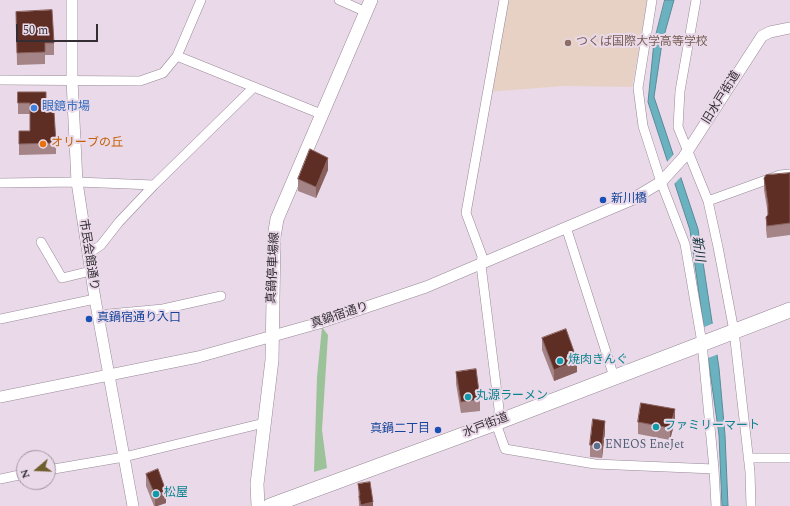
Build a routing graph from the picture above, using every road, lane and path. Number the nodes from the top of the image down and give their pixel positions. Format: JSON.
{"nodes":[{"id":1,"x":72,"y":0,"type":"edge"},
{"id":2,"x":201,"y":0,"type":"edge"},
{"id":3,"x":339,"y":0,"type":"edge"},
{"id":4,"x":504,"y":0,"type":"edge"},
{"id":5,"x":652,"y":0,"type":"edge"},
{"id":6,"x":696,"y":0,"type":"edge"},
{"id":7,"x":368,"y":6,"type":"edge"},
{"id":8,"x":790,"y":28,"type":"edge"},
{"id":9,"x":177,"y":56,"type":"junction"},
{"id":10,"x":0,"y":80,"type":"edge"},
{"id":11,"x":72,"y":80,"type":"junction"},
{"id":12,"x":254,"y":87,"type":"junction"},
{"id":13,"x":321,"y":114,"type":"junction"},
{"id":14,"x":685,"y":155,"type":"junction"},
{"id":15,"x":790,"y":174,"type":"edge"},
{"id":16,"x":665,"y":178,"type":"junction"},
{"id":17,"x":77,"y":182,"type":"junction"},
{"id":18,"x":0,"y":184,"type":"edge"},
{"id":19,"x":154,"y":185,"type":"junction"},
{"id":20,"x":708,"y":201,"type":"junction"},
{"id":21,"x":566,"y":227,"type":"junction"},
{"id":22,"x":41,"y":242,"type":"dead end"},
{"id":23,"x":88,"y":254,"type":"junction"},
{"id":24,"x":481,"y":265,"type":"junction"},
{"id":25,"x":91,"y":271,"type":"junction"},
{"id":26,"x":221,"y":296,"type":"dead end"},
{"id":27,"x":95,"y":299,"type":"junction"},
{"id":28,"x":790,"y":310,"type":"edge"},
{"id":29,"x":98,"y":315,"type":"junction"},
{"id":30,"x":0,"y":319,"type":"edge"},
{"id":31,"x":731,"y":332,"type":"junction"},
{"id":32,"x":273,"y":337,"type":"junction"},
{"id":33,"x":703,"y":343,"type":"junction"},
{"id":34,"x":109,"y":376,"type":"junction"},
{"id":35,"x":614,"y":377,"type":"junction"},
{"id":36,"x":0,"y":397,"type":"edge"},
{"id":37,"x":498,"y":422,"type":"junction"},
{"id":38,"x":264,"y":423,"type":"junction"},
{"id":39,"x":124,"y":456,"type":"junction"},
{"id":40,"x":748,"y":458,"type":"junction"},
{"id":41,"x":790,"y":458,"type":"edge"},
{"id":42,"x":714,"y":468,"type":"junction"},
{"id":43,"x":56,"y":469,"type":"edge"},
{"id":44,"x":16,"y":476,"type":"edge"},
{"id":45,"x":0,"y":479,"type":"edge"},
{"id":46,"x":133,"y":506,"type":"edge"},
{"id":47,"x":258,"y":506,"type":"edge"},
{"id":48,"x":270,"y":506,"type":"edge"},
{"id":49,"x":716,"y":506,"type":"edge"},
{"id":50,"x":751,"y":506,"type":"edge"}],
"edges":[{"from":1,"to":11,"type":"street","name":"市民会館通り"},
{"from":2,"to":9,"type":"street"},
{"from":3,"to":7,"type":"street"},
{"from":4,"to":24,"type":"street"},
{"from":5,"to":16,"type":"street"},
{"from":6,"to":14,"type":"street"},
{"from":7,"to":13,"type":"main road","name":"真鍋停車場線"},
{"from":8,"to":14,"type":"street","name":"旧水戸街道"},
{"from":9,"to":11,"type":"street"},
{"from":9,"to":12,"type":"street"},
{"from":10,"to":11,"type":"street"},
{"from":11,"to":17,"type":"street","name":"市民会館通り"},
{"from":12,"to":13,"type":"street"},
{"from":12,"to":19,"type":"street"},
{"from":13,"to":32,"type":"main road","name":"真鍋停車場線"},
{"from":14,"to":16,"type":"street","name":"旧水戸街道"},
{"from":14,"to":20,"type":"street"},
{"from":15,"to":20,"type":"street"},
{"from":16,"to":21,"type":"street","name":"真鍋宿通り"},
{"from":16,"to":33,"type":"street"},
{"from":17,"to":18,"type":"street"},
{"from":17,"to":19,"type":"street"},
{"from":17,"to":23,"type":"street","name":"市民会館通り"},
{"from":19,"to":23,"type":"street"},
{"from":20,"to":31,"type":"street"},
{"from":21,"to":24,"type":"street","name":"真鍋宿通り"},
{"from":21,"to":35,"type":"street"},
{"from":22,"to":25,"type":"street"},
{"from":23,"to":25,"type":"street","name":"市民会館通り"},
{"from":24,"to":32,"type":"street","name":"真鍋宿通り"},
{"from":24,"to":37,"type":"street"},
{"from":25,"to":27,"type":"street","name":"市民会館通り"},
{"from":26,"to":29,"type":"street"},
{"from":27,"to":29,"type":"street","name":"市民会館通り"},
{"from":27,"to":30,"type":"street"},
{"from":28,"to":31,"type":"highway","name":"水戸街道"},
{"from":29,"to":34,"type":"street","name":"市民会館通り"},
{"from":31,"to":33,"type":"highway","name":"水戸街道"},
{"from":31,"to":40,"type":"street"},
{"from":32,"to":34,"type":"street","name":"真鍋宿通り"},
{"from":32,"to":38,"type":"main road","name":"真鍋停車場線"},
{"from":33,"to":35,"type":"highway","name":"水戸街道"},
{"from":33,"to":42,"type":"street"},
{"from":34,"to":36,"type":"street","name":"真鍋宿通り"},
{"from":34,"to":39,"type":"street","name":"市民会館通り"},
{"from":35,"to":37,"type":"highway","name":"水戸街道"},
{"from":37,"to":42,"type":"street"},
{"from":37,"to":48,"type":"highway","name":"水戸街道"},
{"from":38,"to":39,"type":"street"},
{"from":38,"to":47,"type":"main road","name":"真鍋停車場線"},
{"from":39,"to":43,"type":"street"},
{"from":39,"to":46,"type":"street","name":"市民会館通り"},
{"from":40,"to":41,"type":"street"},
{"from":40,"to":50,"type":"street"},
{"from":42,"to":49,"type":"street"},
{"from":44,"to":45,"type":"street"}]}
